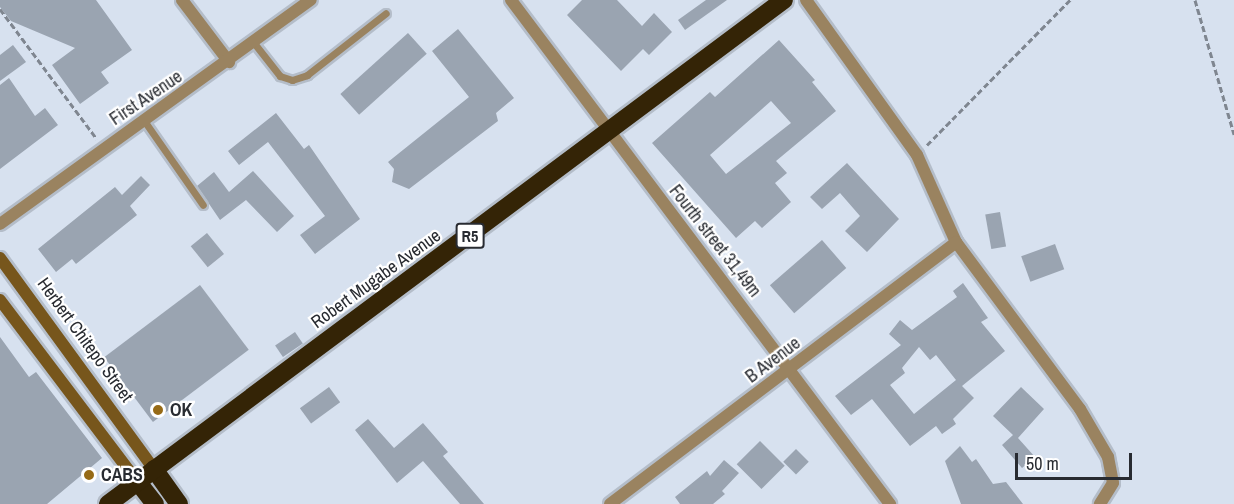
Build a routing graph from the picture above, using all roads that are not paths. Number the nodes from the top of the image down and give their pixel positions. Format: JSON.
{"nodes":[{"id":1,"x":182,"y":0,"type":"edge"},
{"id":2,"x":311,"y":0,"type":"edge"},
{"id":3,"x":511,"y":0,"type":"edge"},
{"id":4,"x":784,"y":0,"type":"edge"},
{"id":5,"x":806,"y":0,"type":"edge"},
{"id":6,"x":386,"y":13,"type":"dead end"},
{"id":7,"x":254,"y":43,"type":"junction"},
{"id":8,"x":229,"y":62,"type":"junction"},
{"id":9,"x":146,"y":122,"type":"junction"},
{"id":10,"x":609,"y":133,"type":"junction"},
{"id":11,"x":203,"y":205,"type":"dead end"},
{"id":12,"x":0,"y":224,"type":"edge"},
{"id":13,"x":956,"y":242,"type":"junction"},
{"id":14,"x":0,"y":258,"type":"edge"},
{"id":15,"x":0,"y":300,"type":"edge"},
{"id":16,"x":792,"y":369,"type":"junction"},
{"id":17,"x":154,"y":470,"type":"junction"},
{"id":18,"x":137,"y":481,"type":"junction"},
{"id":19,"x":108,"y":504,"type":"edge"},
{"id":20,"x":155,"y":504,"type":"edge"},
{"id":21,"x":179,"y":504,"type":"edge"},
{"id":22,"x":610,"y":504,"type":"edge"},
{"id":23,"x":890,"y":504,"type":"edge"},
{"id":24,"x":1100,"y":504,"type":"edge"}],
"edges":[{"from":1,"to":8,"type":"street"},
{"from":2,"to":7,"type":"street","name":"First Avenue"},
{"from":3,"to":10,"type":"street","name":"Fourth street 31,49m"},
{"from":4,"to":10,"type":"highway","name":"Robert Mugabe Avenue","number":"R5"},
{"from":5,"to":13,"type":"street"},
{"from":6,"to":7,"type":"lane"},
{"from":7,"to":8,"type":"street","name":"First Avenue"},
{"from":8,"to":9,"type":"street","name":"First Avenue"},
{"from":9,"to":11,"type":"lane"},
{"from":9,"to":12,"type":"street","name":"First Avenue"},
{"from":10,"to":16,"type":"street","name":"Fourth street 31,49m"},
{"from":10,"to":17,"type":"highway","name":"Robert Mugabe Avenue","number":"R5"},
{"from":13,"to":16,"type":"street","name":"B Avenue"},
{"from":13,"to":24,"type":"street"},
{"from":14,"to":17,"type":"main road","name":"Herbert Chitepo Street"},
{"from":15,"to":18,"type":"main road"},
{"from":16,"to":22,"type":"street","name":"B Avenue"},
{"from":16,"to":23,"type":"street","name":"Fourth street 31,49m"},
{"from":17,"to":18,"type":"highway","name":"Robert Mugabe Avenue","number":"R5"},
{"from":17,"to":21,"type":"highway","name":"Herbert Chitepo Street"},
{"from":18,"to":19,"type":"highway","name":"Robert Mugabe Avenue","number":"R5"},
{"from":18,"to":20,"type":"highway"}]}
